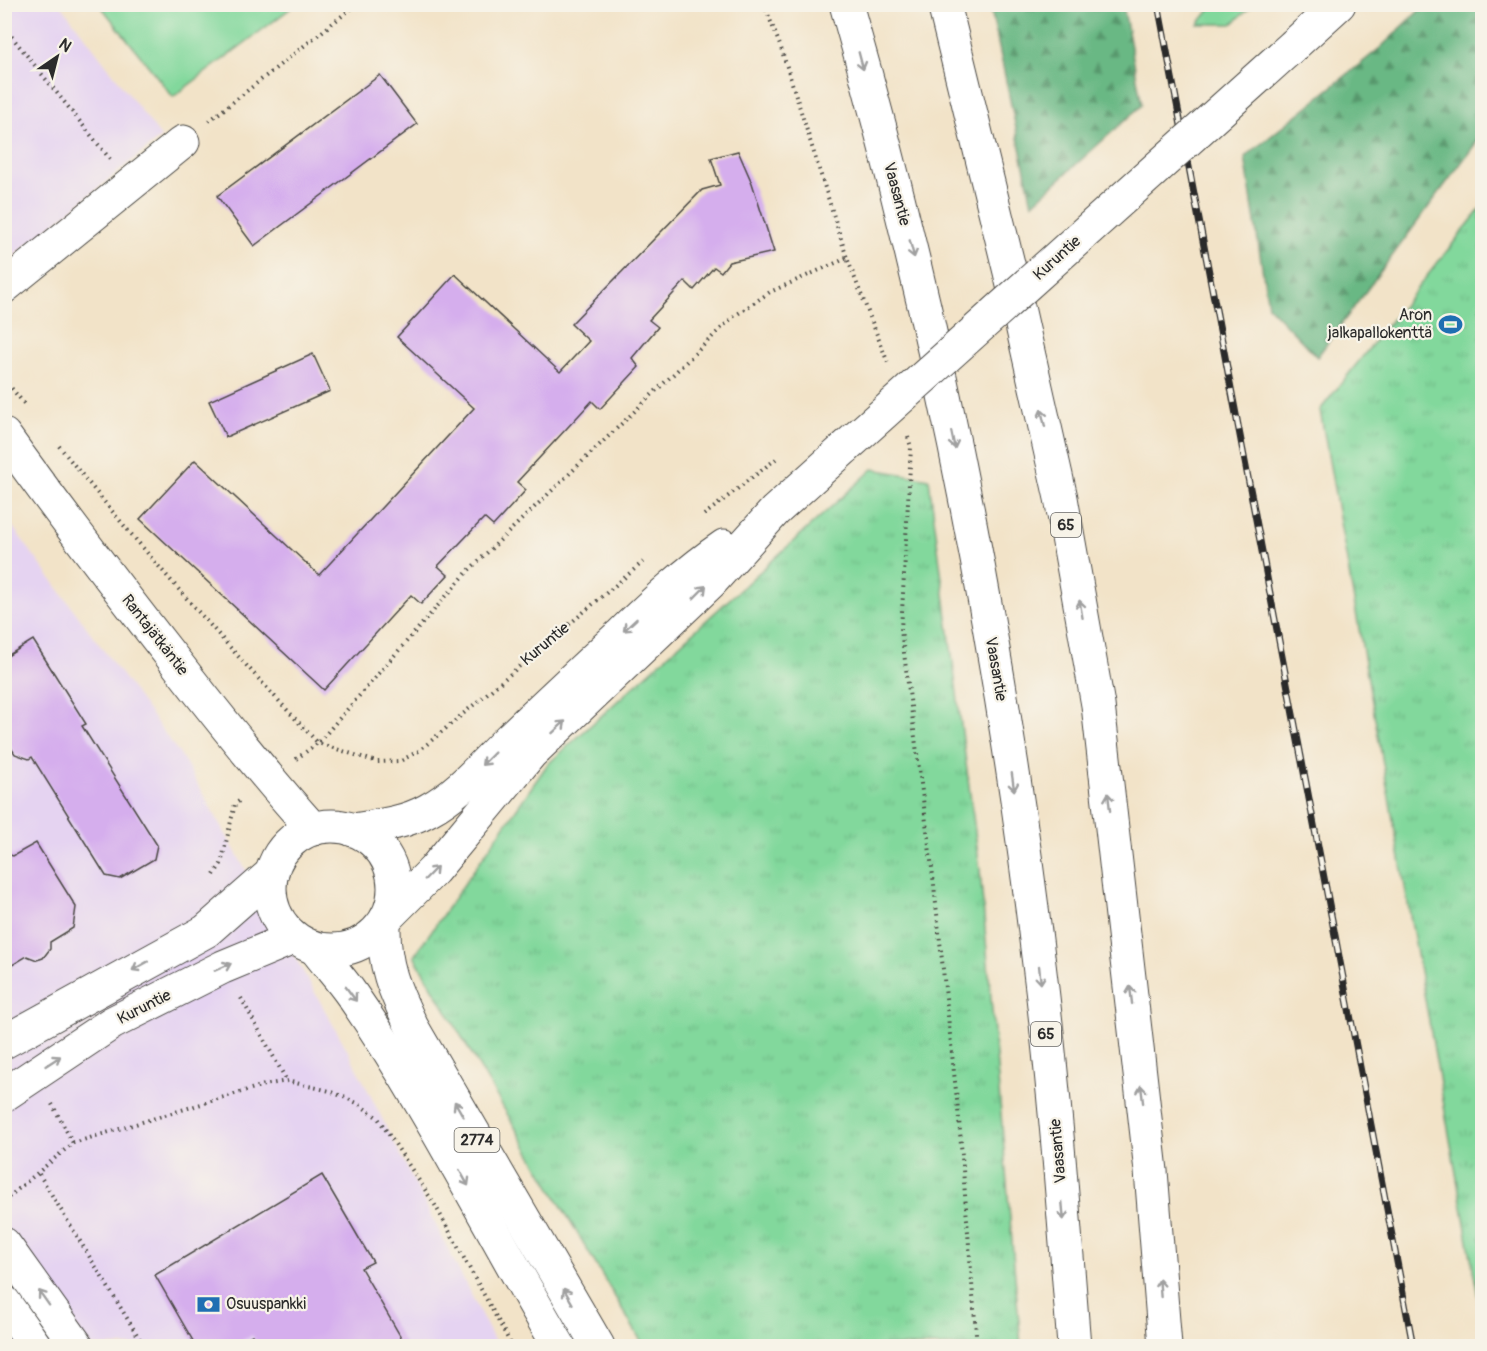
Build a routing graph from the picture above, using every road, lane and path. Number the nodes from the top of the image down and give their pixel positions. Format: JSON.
{"nodes":[{"id":1,"x":357,"y":4,"type":"edge"},
{"id":2,"x":764,"y":4,"type":"edge"},
{"id":3,"x":846,"y":4,"type":"edge"},
{"id":4,"x":944,"y":4,"type":"edge"},
{"id":5,"x":1339,"y":4,"type":"edge"},
{"id":6,"x":4,"y":27,"type":"edge"},
{"id":7,"x":183,"y":142,"type":"joint"},
{"id":8,"x":131,"y":186,"type":"junction"},
{"id":9,"x":847,"y":258,"type":"junction"},
{"id":10,"x":4,"y":287,"type":"edge"},
{"id":11,"x":889,"y":366,"type":"dead end"},
{"id":12,"x":906,"y":427,"type":"dead end"},
{"id":13,"x":4,"y":435,"type":"edge"},
{"id":14,"x":780,"y":456,"type":"dead end"},
{"id":15,"x":102,"y":500,"type":"dead end"},
{"id":16,"x":775,"y":511,"type":"junction"},
{"id":17,"x":695,"y":522,"type":"dead end"},
{"id":18,"x":647,"y":559,"type":"dead end"},
{"id":19,"x":318,"y":743,"type":"junction"},
{"id":20,"x":268,"y":780,"type":"junction"},
{"id":21,"x":235,"y":804,"type":"dead end"},
{"id":22,"x":313,"y":829,"type":"junction"},
{"id":23,"x":353,"y":830,"type":"junction"},
{"id":24,"x":272,"y":873,"type":"junction"},
{"id":25,"x":387,"y":919,"type":"junction"},
{"id":26,"x":304,"y":943,"type":"junction"},
{"id":27,"x":4,"y":1042,"type":"edge"},
{"id":28,"x":4,"y":1095,"type":"edge"},
{"id":29,"x":39,"y":1174,"type":"junction"},
{"id":30,"x":4,"y":1201,"type":"edge"},
{"id":31,"x":4,"y":1244,"type":"edge"},
{"id":32,"x":4,"y":1302,"type":"edge"},
{"id":33,"x":35,"y":1347,"type":"edge"},
{"id":34,"x":77,"y":1347,"type":"edge"},
{"id":35,"x":144,"y":1347,"type":"edge"},
{"id":36,"x":512,"y":1347,"type":"edge"},
{"id":37,"x":559,"y":1347,"type":"edge"},
{"id":38,"x":598,"y":1347,"type":"edge"},
{"id":39,"x":977,"y":1347,"type":"edge"},
{"id":40,"x":1074,"y":1347,"type":"edge"},
{"id":41,"x":1165,"y":1347,"type":"edge"}],
"edges":[{"from":1,"to":7,"type":"path"},
{"from":2,"to":9,"type":"path"},
{"from":3,"to":40,"type":"main road","name":"Vaasantie","number":"65","one_way":true},
{"from":41,"to":4,"type":"main road","number":"65","one_way":true},
{"from":5,"to":16,"type":"main road","name":"Kuruntie","bridge":true},
{"from":6,"to":8,"type":"path"},
{"from":7,"to":8,"type":"main road"},
{"from":8,"to":10,"type":"main road"},
{"from":9,"to":11,"type":"path"},
{"from":9,"to":19,"type":"path"},
{"from":12,"to":39,"type":"path"},
{"from":13,"to":20,"type":"main road","name":"Rantajätkäntie"},
{"from":14,"to":17,"type":"path"},
{"from":15,"to":19,"type":"path"},
{"from":16,"to":23,"type":"main road","name":"Kuruntie","one_way":true},
{"from":25,"to":16,"type":"main road","name":"Kuruntie","one_way":true},
{"from":18,"to":19,"type":"path","name":"Kuruntie"},
{"from":19,"to":20,"type":"path"},
{"from":20,"to":21,"type":"path"},
{"from":20,"to":22,"type":"main road","name":"Rantajätkäntie"},
{"from":22,"to":23,"type":"main road"},
{"from":22,"to":24,"type":"main road"},
{"from":23,"to":25,"type":"main road"},
{"from":24,"to":26,"type":"main road"},
{"from":24,"to":27,"type":"main road","one_way":true},
{"from":25,"to":26,"type":"main road"},
{"from":38,"to":25,"type":"main road","number":"2774","one_way":true},
{"from":28,"to":26,"type":"main road","name":"Kuruntie","one_way":true},
{"from":26,"to":37,"type":"main road","number":"2774","one_way":true},
{"from":29,"to":30,"type":"path"},
{"from":29,"to":35,"type":"path"},
{"from":29,"to":36,"type":"path"},
{"from":34,"to":31,"type":"main road","one_way":true},
{"from":32,"to":33,"type":"main road"}]}
